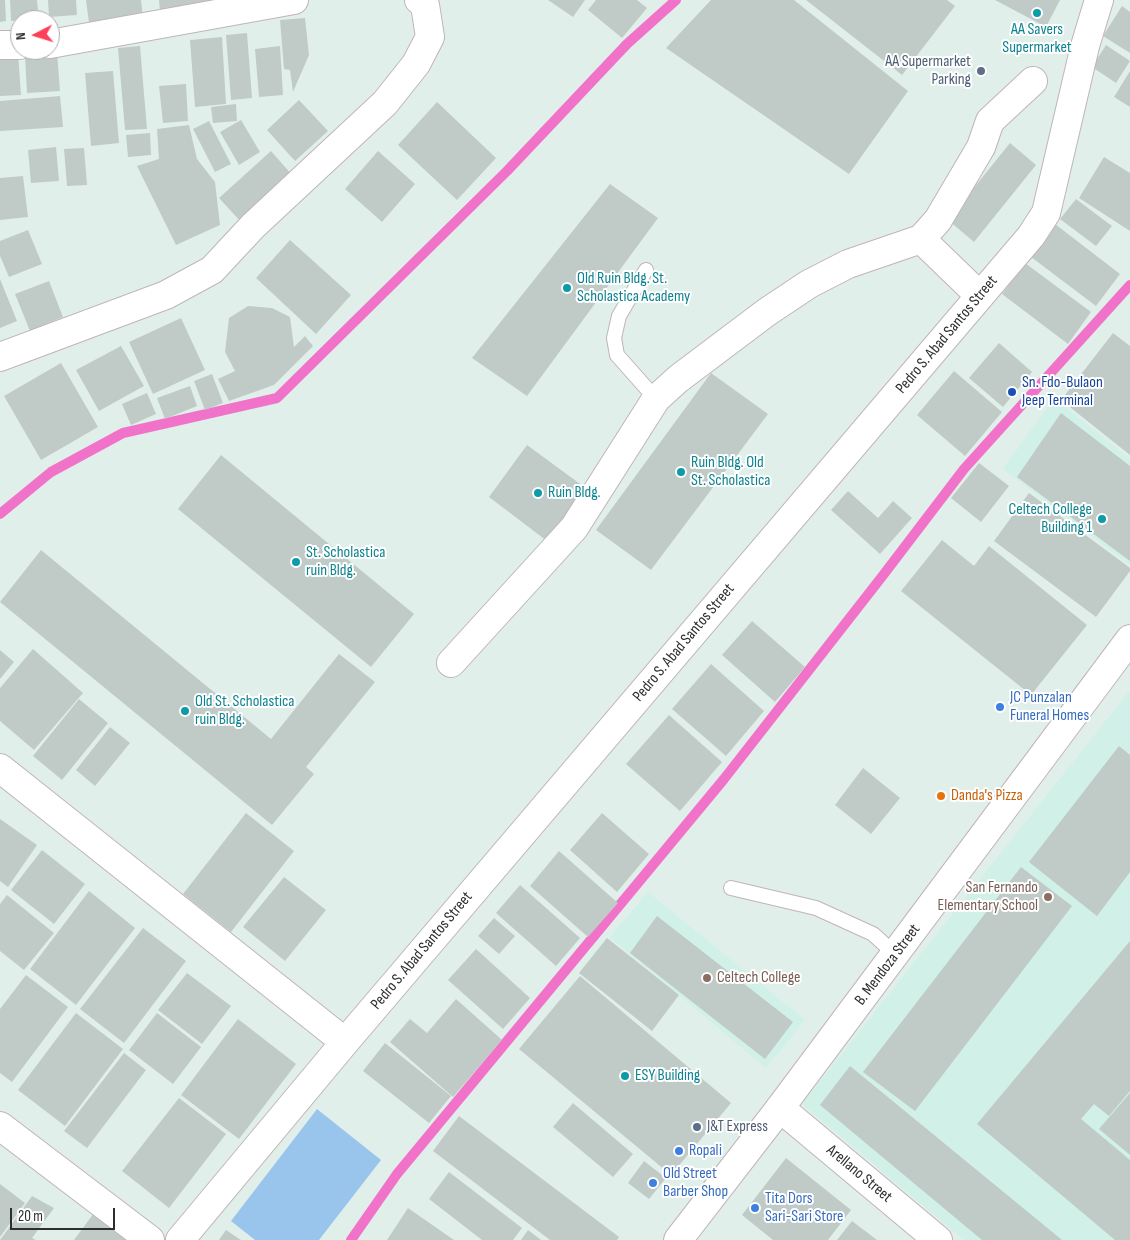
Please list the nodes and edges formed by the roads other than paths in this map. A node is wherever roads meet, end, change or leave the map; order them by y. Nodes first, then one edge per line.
1 (294, 0) edge
2 (419, 0) edge
3 (1099, 0) edge
4 (60, 42) edge
5 (1034, 81) dead end
6 (921, 239) junction
7 (646, 270) dead end
8 (980, 296) junction
9 (0, 357) edge
10 (656, 399) junction
11 (1130, 640) edge
12 (451, 663) dead end
13 (0, 768) edge
14 (731, 888) dead end
15 (896, 954) junction
16 (345, 1042) junction
17 (780, 1108) junction
18 (0, 1126) edge
19 (150, 1240) edge
20 (180, 1240) edge
21 (678, 1240) edge
22 (938, 1240) edge

1 - 4 street
2 - 9 street
3 - 8 street, Pedro S. Abad Santos Street
5 - 6 street
6 - 8 street
6 - 10 street
7 - 10 lane
8 - 16 street, Pedro S. Abad Santos Street
10 - 12 street
11 - 15 street, B. Mendoza Street
13 - 16 street
14 - 15 lane
15 - 17 street, B. Mendoza Street
16 - 20 street, Pedro S. Abad Santos Street
17 - 21 street, B. Mendoza Street
17 - 22 street, Arellano Street
18 - 19 street

